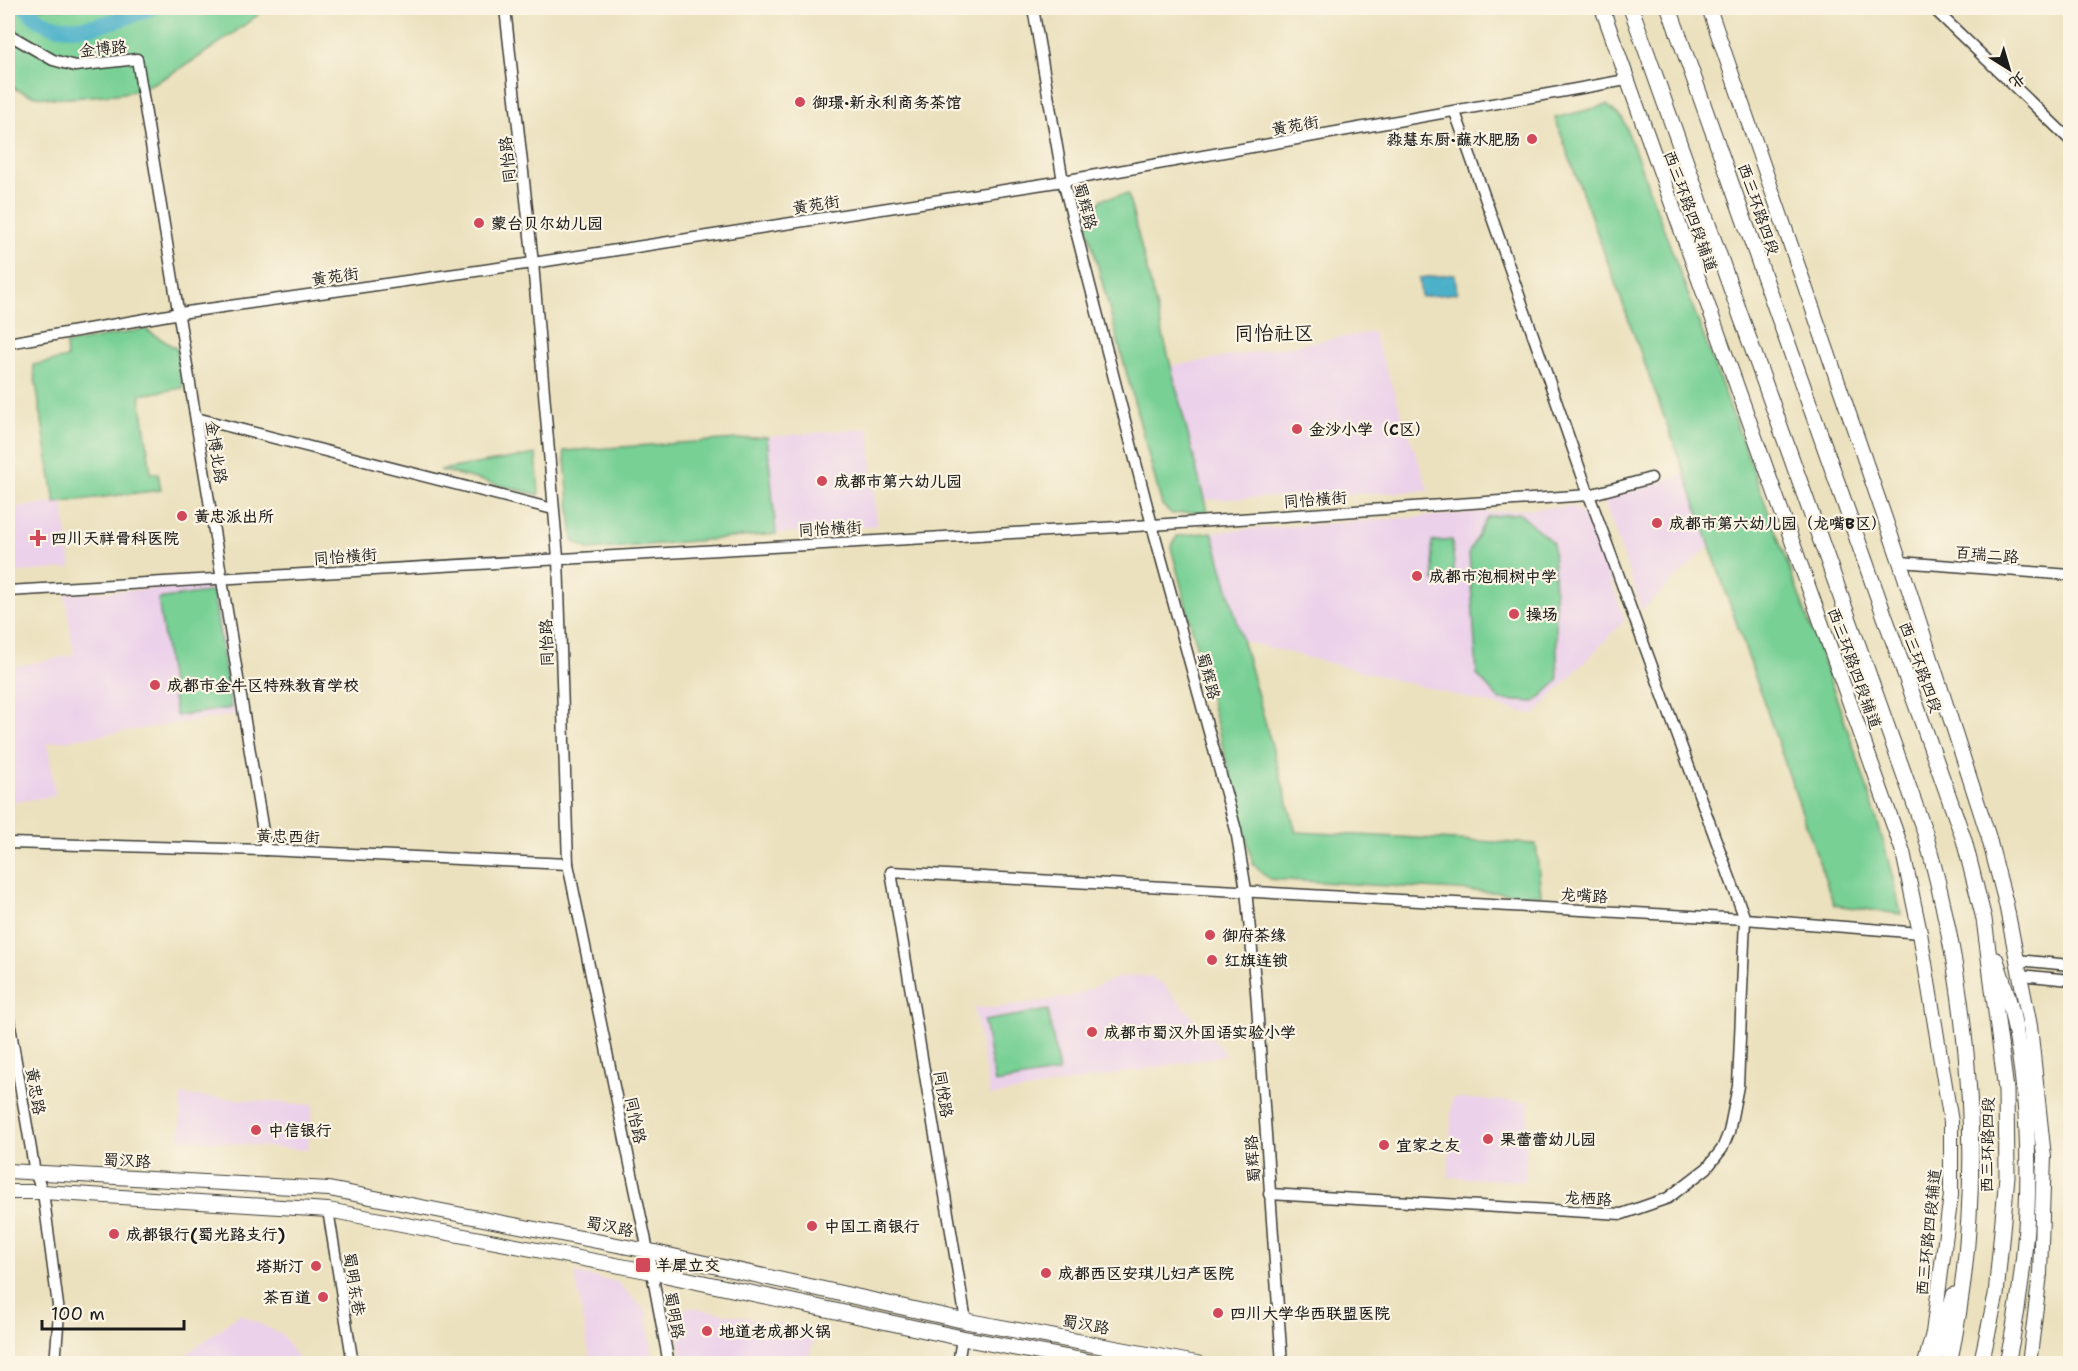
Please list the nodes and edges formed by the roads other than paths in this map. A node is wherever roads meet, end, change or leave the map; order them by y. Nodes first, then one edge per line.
1 (505, 8) edge
2 (1033, 8) edge
3 (1602, 8) edge
4 (1631, 8) edge
5 (1669, 8) edge
6 (1709, 8) edge
7 (1933, 8) edge
8 (8, 34) edge
9 (137, 59) joint
10 (1626, 80) junction
11 (1455, 112) junction
12 (2070, 140) edge
13 (1063, 181) junction
14 (533, 263) junction
15 (180, 313) junction
16 (8, 343) edge
17 (196, 418) junction
18 (1651, 478) dead end
19 (1589, 495) junction
20 (553, 509) junction
21 (1152, 525) junction
22 (558, 558) junction
23 (1900, 562) junction
24 (2070, 576) edge
25 (223, 579) junction
26 (8, 591) edge
27 (8, 843) edge
28 (266, 850) junction
29 (568, 864) junction
30 (891, 872) joint
31 (1246, 890) junction
32 (1745, 919) junction
33 (1984, 919) junction
34 (1920, 933) junction
35 (2017, 960) junction
36 (2070, 965) edge
37 (2020, 975) junction
38 (2070, 980) edge
39 (8, 1014) edge
40 (8, 1171) edge
41 (35, 1173) junction
42 (8, 1192) edge
43 (43, 1192) junction
44 (1269, 1194) junction
45 (328, 1210) junction
46 (1969, 1234) junction
47 (648, 1251) junction
48 (652, 1272) junction
49 (966, 1320) junction
50 (962, 1338) junction
51 (1100, 1363) edge
52 (55, 1364) edge
53 (353, 1364) edge
54 (669, 1364) edge
55 (958, 1364) edge
56 (1199, 1364) edge
57 (1282, 1364) edge
58 (1925, 1364) edge
59 (1933, 1364) edge
60 (1949, 1364) edge
61 (1981, 1364) edge
62 (2007, 1364) edge
63 (2029, 1364) edge

1 - 14 street, 同怡路
2 - 13 street, 蜀辉路
3 - 10 main road, 西三环路四段辅道
4 - 46 highway, 西三环路四段
5 - 33 highway, 西三环路四段
6 - 23 main road
7 - 12 street
8 - 9 street, 金博路
9 - 15 street, 金博北路
10 - 11 street, 黄苑街
10 - 34 main road, 西三环路四段辅道
11 - 13 street, 黄苑街
11 - 19 street
13 - 14 street, 黄苑街
13 - 21 street, 蜀辉路
14 - 15 street, 黄苑街
14 - 20 street, 同怡路
15 - 16 street, 黄苑街
15 - 17 street, 金博北路
17 - 20 street
17 - 25 street, 金博北路
18 - 19 street, 同怡横街
19 - 21 street, 同怡横街
19 - 32 street
20 - 22 street, 同怡路
21 - 22 street, 同怡横街
21 - 31 street, 蜀辉路
22 - 25 street, 同怡横街
22 - 29 street, 同怡路
23 - 24 street, 百瑞二路
23 - 35 main road
25 - 26 street, 同怡横街
25 - 28 street, 金博北路
27 - 28 street, 黄忠西街
28 - 29 street, 黄忠西街
29 - 47 street, 同怡路
30 - 31 street, 龙嘴路
30 - 49 street, 同悦路
31 - 32 street, 龙嘴路
31 - 44 street, 蜀辉路
32 - 34 street, 龙嘴路
32 - 44 street, 龙栖路
33 - 61 highway, 西三环路四段
33 - 62 highway
34 - 58 main road, 西三环路四段辅道
35 - 36 street
35 - 37 main road
37 - 38 street
37 - 63 main road
39 - 41 street, 黄忠路
40 - 41 main road, 蜀汉路
41 - 43 street, 黄忠路
41 - 47 main road, 蜀汉路
42 - 43 main road
43 - 45 main road
43 - 52 street, 黄忠路
44 - 57 street, 蜀辉路
45 - 48 main road
45 - 53 street, 蜀明东巷
46 - 59 highway
46 - 60 highway, 西三环路四段
47 - 48 street, 同怡路
47 - 49 highway, 蜀汉路
48 - 50 highway
48 - 54 street, 蜀明路
49 - 56 highway, 蜀汉路
50 - 51 highway
50 - 55 street

